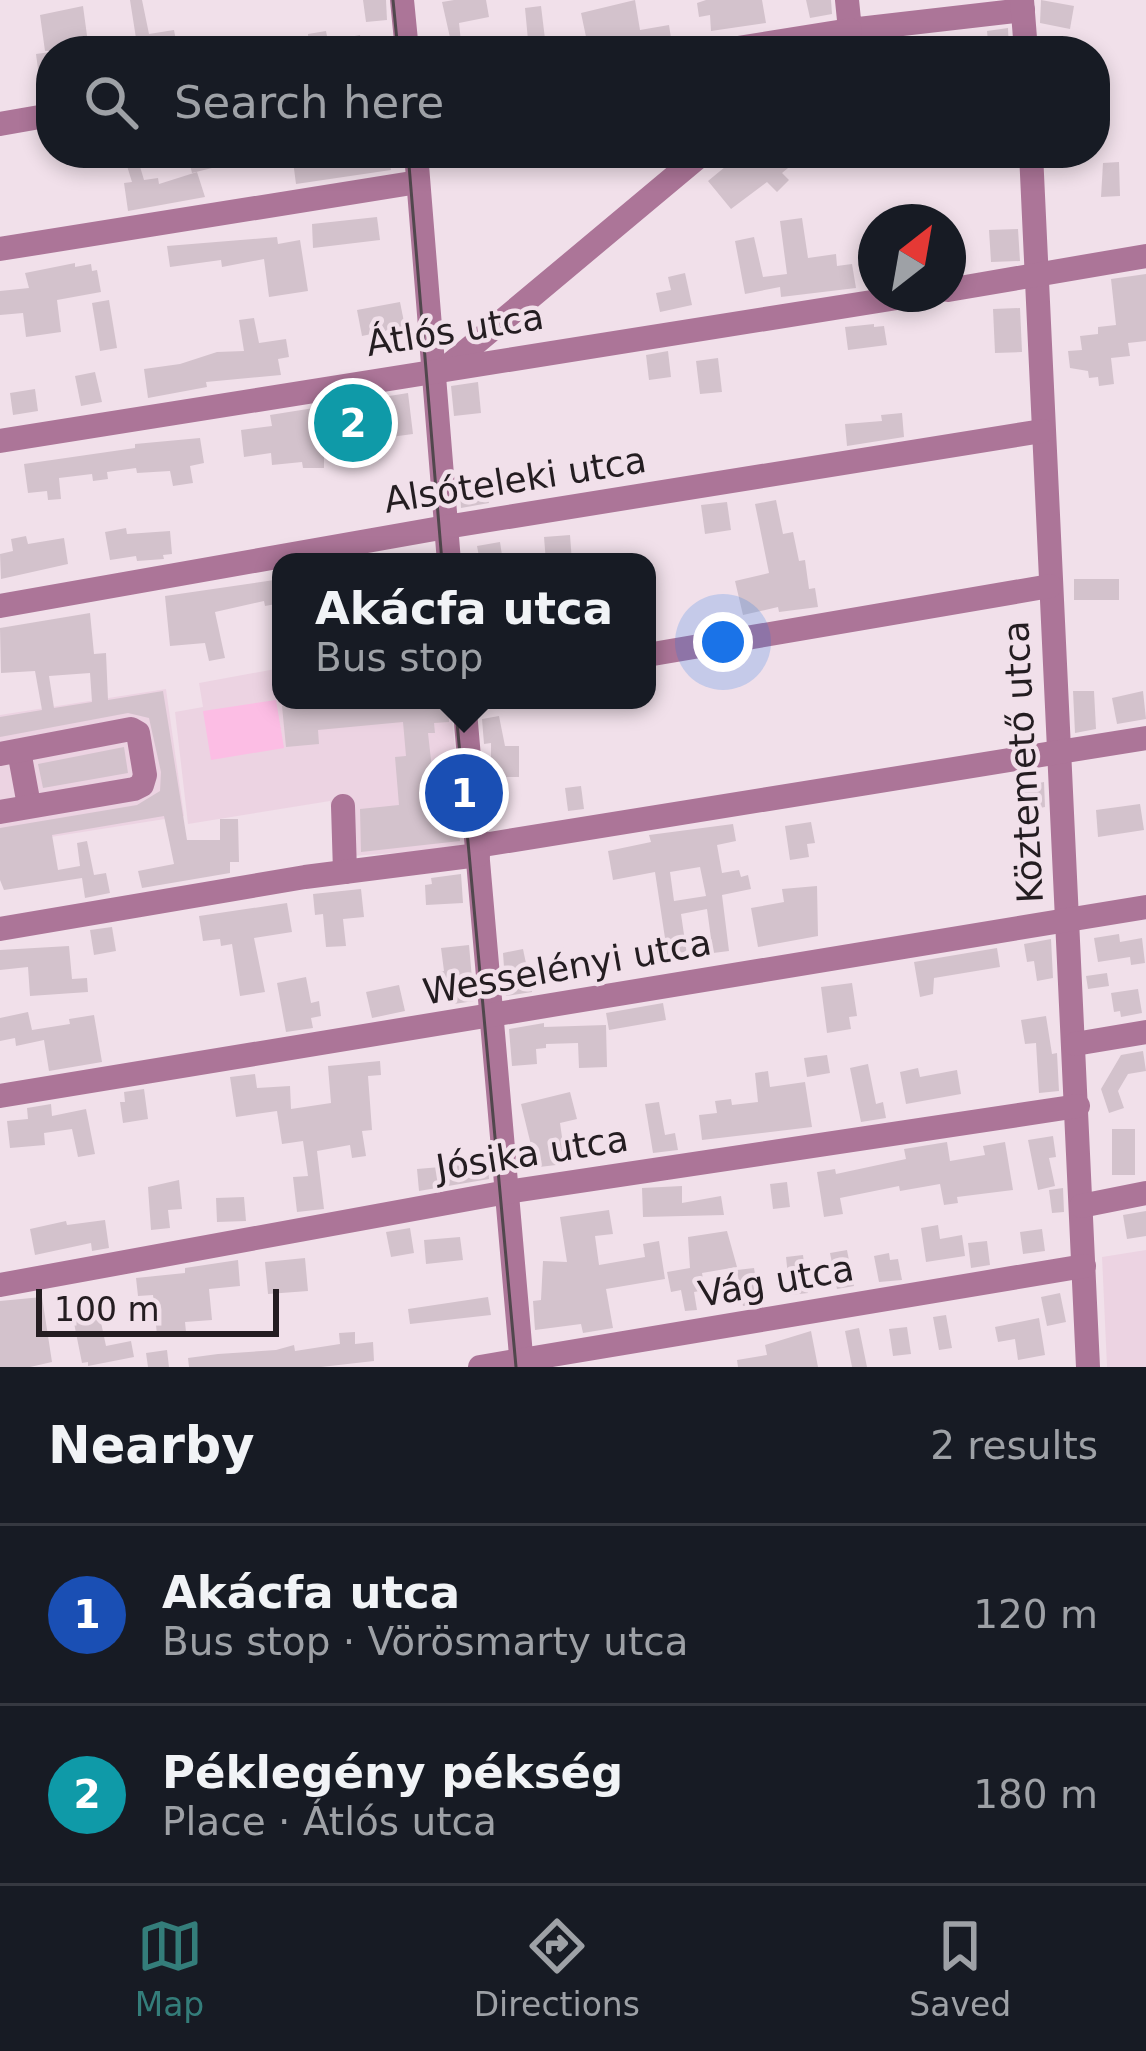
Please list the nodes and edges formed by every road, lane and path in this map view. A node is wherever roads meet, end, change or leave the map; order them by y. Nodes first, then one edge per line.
1 (402, 0) edge
2 (847, 0) edge
3 (1023, 5) edge
4 (850, 30) junction
5 (406, 36) edge
6 (813, 36) edge
7 (843, 36) edge
8 (1024, 36) edge
9 (36, 118) edge
10 (0, 124) edge
11 (417, 168) edge
12 (685, 168) edge
13 (1032, 168) edge
14 (418, 182) junction
15 (0, 249) edge
16 (1146, 256) edge
17 (1038, 276) junction
18 (966, 287) edge
19 (858, 304) edge
20 (440, 369) junction
21 (1042, 431) junction
22 (0, 441) edge
23 (446, 527) junction
24 (299, 553) edge
25 (448, 553) edge
26 (272, 558) edge
27 (1050, 586) junction
28 (0, 606) edge
29 (656, 653) edge
30 (465, 709) edge
31 (1146, 737) edge
32 (9, 752) edge
33 (1058, 755) junction
34 (29, 805) junction
35 (343, 806) dead end
36 (0, 812) edge
37 (478, 851) junction
38 (345, 872) junction
39 (1146, 908) edge
40 (1066, 919) junction
41 (0, 929) edge
42 (491, 1017) junction
43 (1146, 1032) edge
44 (1076, 1043) junction
45 (0, 1096) edge
46 (1078, 1106) junction
47 (507, 1192) junction
48 (1146, 1193) edge
49 (1081, 1206) junction
50 (1084, 1266) junction
51 (0, 1285) edge
52 (522, 1364) edge
53 (480, 1367) edge
54 (1088, 1367) edge

1 - 5 street
2 - 4 street
3 - 4 street
3 - 8 street
4 - 6 street
4 - 7 street
9 - 10 street
11 - 14 street
12 - 20 street
13 - 17 street, Köztemető utca
14 - 15 street
14 - 20 street
16 - 17 street
17 - 18 street
17 - 21 street, Köztemető utca
19 - 20 street, Átlós utca
20 - 22 street, Átlós utca
20 - 23 street
21 - 23 street, Alsóteleki utca
21 - 27 street, Köztemető utca
23 - 24 street, Alsóteleki utca
23 - 25 street
26 - 28 street, Alsóteleki utca
27 - 29 street
27 - 33 street, Köztemető utca
30 - 37 street
31 - 33 street
32 - 34 street
32 - 34 street
33 - 37 street
33 - 40 street, Köztemető utca
34 - 36 street
35 - 38 street
37 - 38 street
37 - 42 street
38 - 41 street
39 - 40 street, Wesselényi utca
40 - 42 street, Wesselényi utca
40 - 44 street, Köztemető utca
42 - 45 street, Wesselényi utca
42 - 47 street
43 - 44 street
44 - 46 street, Köztemető utca
46 - 47 street, Jósika utca
46 - 49 street, Köztemető utca
47 - 51 street, Jósika utca
47 - 52 street
48 - 49 street
49 - 50 street, Köztemető utca
50 - 52 street, Vág utca
50 - 54 street, Köztemető utca
52 - 53 street, Vág utca

